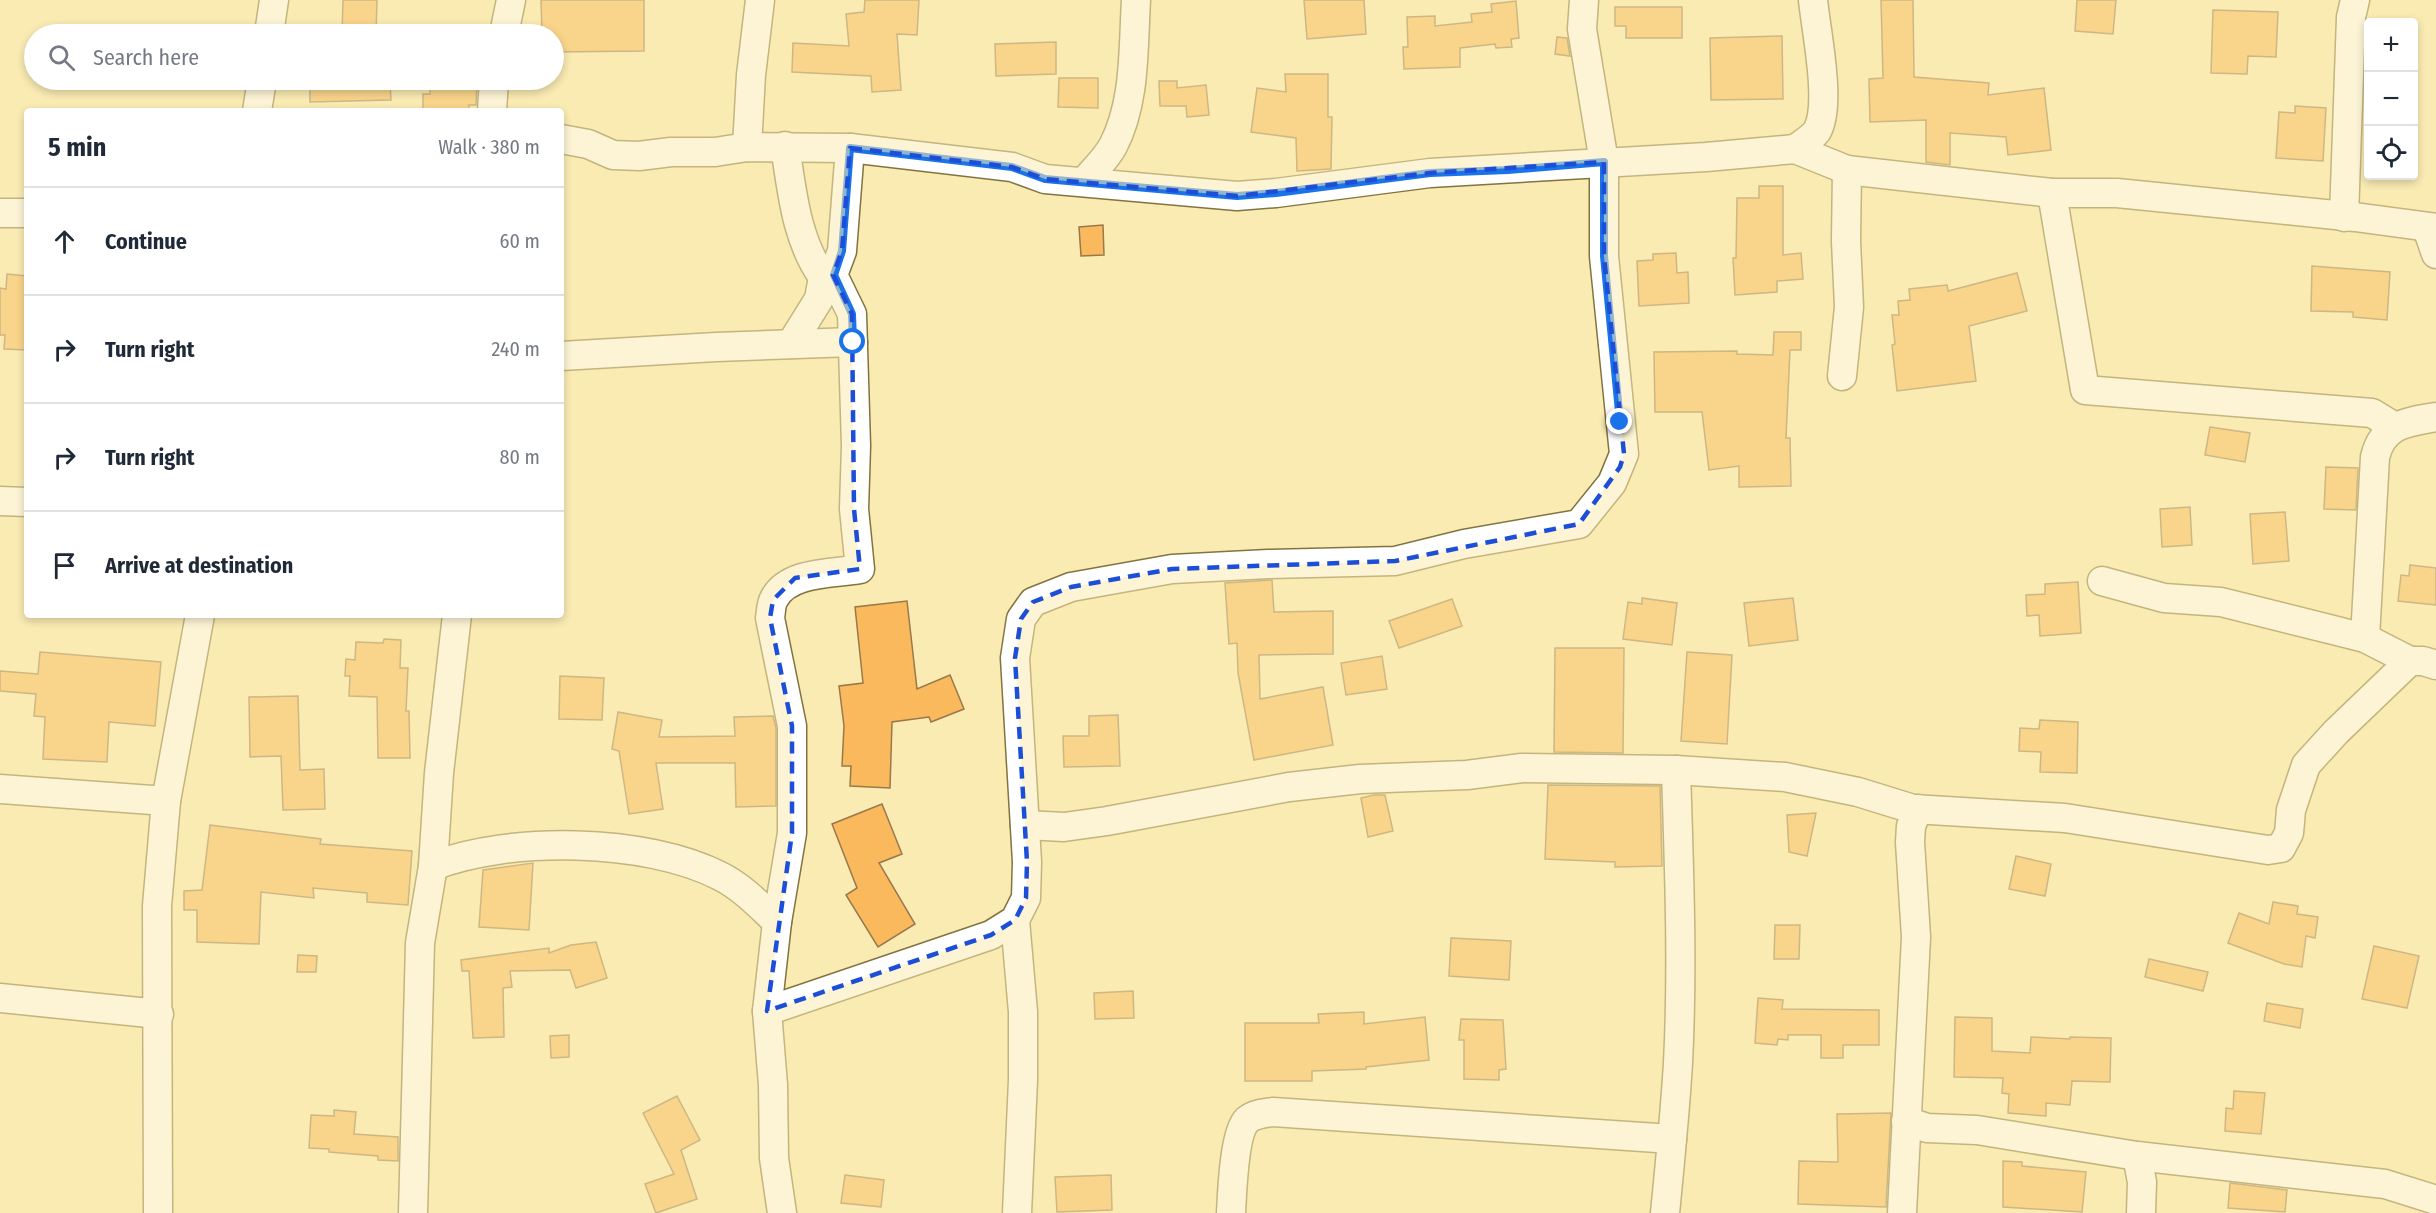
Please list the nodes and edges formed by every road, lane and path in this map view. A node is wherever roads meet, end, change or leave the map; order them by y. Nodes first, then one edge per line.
1 (274, 0) edge
2 (511, 0) edge
3 (760, 0) edge
4 (1136, 0) edge
5 (1584, 0) edge
6 (1813, 0) edge
7 (2351, 2) edge
8 (270, 24) edge
9 (506, 24) edge
10 (260, 90) edge
11 (493, 90) edge
12 (257, 108) edge
13 (492, 108) edge
14 (564, 140) edge
15 (785, 146) junction
16 (747, 147) junction
17 (850, 148) junction
18 (1112, 149) junction
19 (1795, 149) junction
20 (1604, 162) junction
21 (1847, 170) junction
22 (1084, 182) junction
23 (1118, 185) junction
24 (2052, 193) junction
25 (0, 213) edge
26 (24, 213) edge
27 (2344, 217) junction
28 (2433, 237) edge
29 (828, 276) junction
30 (853, 342) junction
31 (791, 344) junction
32 (564, 356) edge
33 (1842, 376) dead end
34 (2436, 417) edge
35 (2395, 427) junction
36 (0, 501) edge
37 (24, 502) edge
38 (2102, 580) dead end
39 (199, 618) edge
40 (457, 618) edge
41 (2365, 638) junction
42 (2423, 663) edge
43 (1676, 770) junction
44 (0, 789) edge
45 (166, 801) junction
46 (1918, 809) junction
47 (1025, 825) junction
48 (432, 866) junction
49 (1014, 920) junction
50 (777, 922) junction
51 (0, 998) edge
52 (767, 1011) junction
53 (159, 1014) junction
54 (1905, 1121) junction
55 (1672, 1139) junction
56 (2138, 1155) junction
57 (2436, 1200) edge
58 (158, 1213) edge
59 (413, 1213) edge
60 (782, 1213) edge
61 (1017, 1213) edge
62 (1232, 1213) edge
63 (1665, 1213) edge
64 (1902, 1213) edge
65 (2141, 1213) edge

1 - 8 street
2 - 9 street
3 - 16 street
4 - 18 street
5 - 20 street
6 - 19 street
7 - 27 street
10 - 12 street
11 - 13 street
14 - 16 street
15 - 16 street
15 - 17 street
15 - 29 street
17 - 22 street
17 - 29 street
18 - 22 street
18 - 23 street
19 - 20 street
19 - 21 street
20 - 23 street
20 - 47 street
21 - 24 street
21 - 33 street
22 - 23 street
24 - 27 street
24 - 35 street
25 - 26 street
27 - 28 street
29 - 30 street
29 - 31 street
30 - 31 street
30 - 50 street
31 - 32 street
34 - 35 street
35 - 41 street
36 - 37 street
38 - 41 street
39 - 45 street
40 - 48 street
41 - 42 street
42 - 46 street
43 - 46 street
43 - 47 street
43 - 55 street
44 - 45 street
45 - 53 street
46 - 54 street
47 - 49 street
48 - 50 street
48 - 59 street
49 - 52 street
49 - 61 street
50 - 52 street
51 - 53 street
52 - 60 street
53 - 58 street
54 - 56 street
54 - 64 street
55 - 62 street
55 - 63 street
56 - 57 street
56 - 65 street

